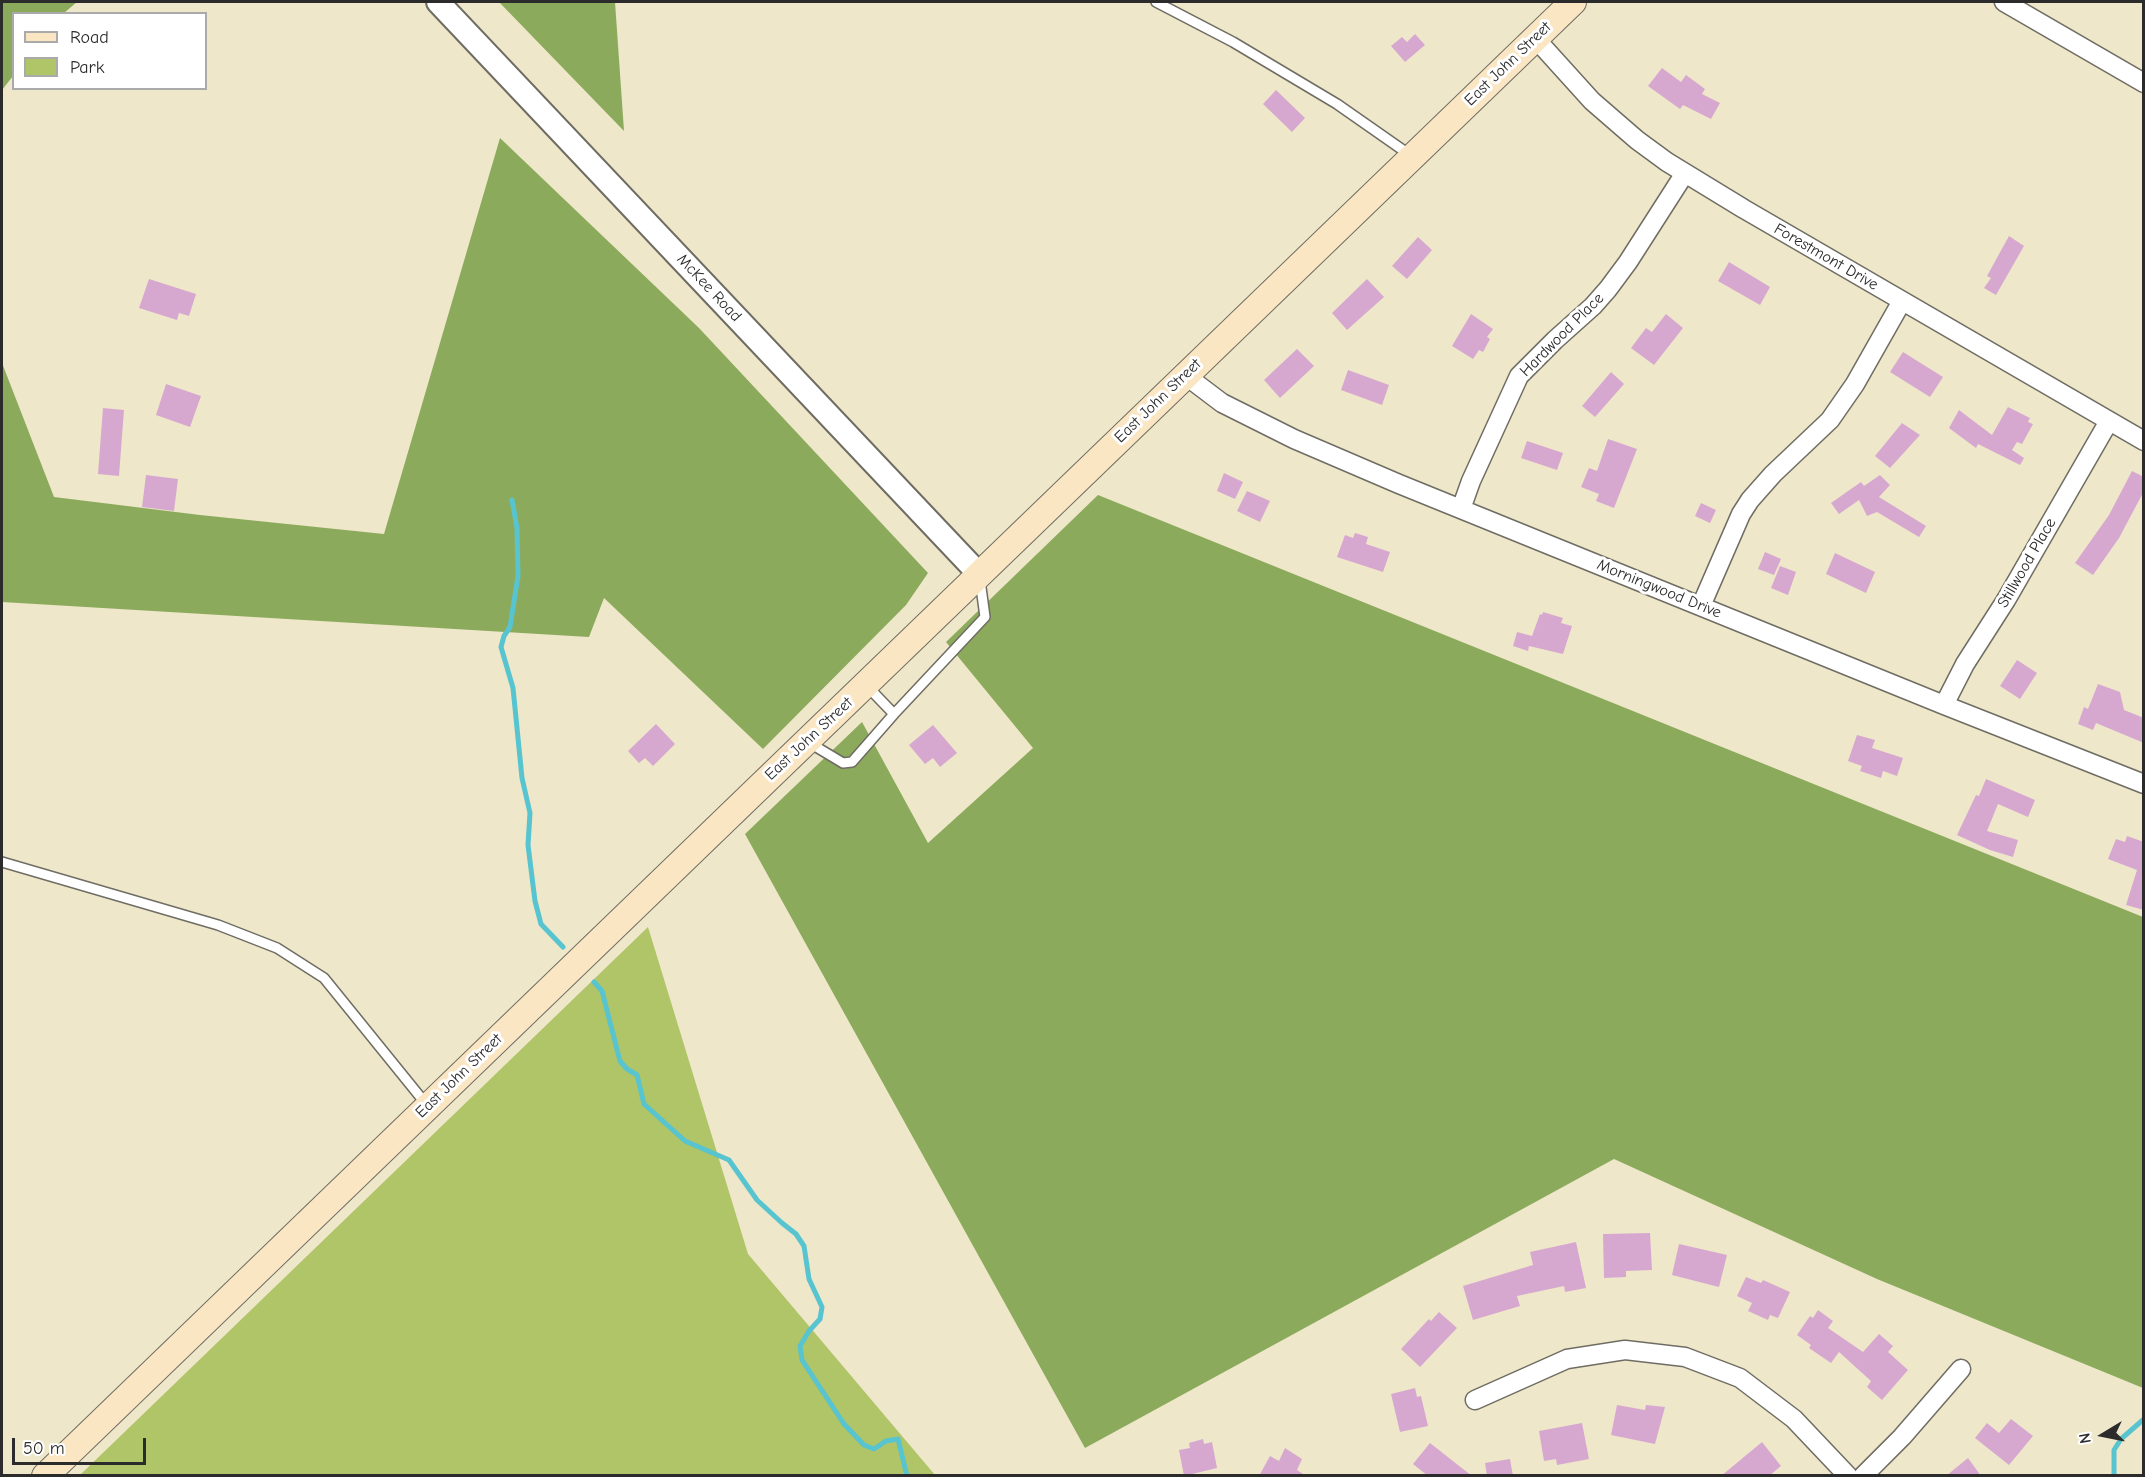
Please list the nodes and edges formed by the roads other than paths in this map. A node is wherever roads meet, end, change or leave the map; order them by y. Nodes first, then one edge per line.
1 (438, 2) edge
2 (1156, 2) edge
3 (1572, 2) edge
4 (2004, 2) edge
5 (1535, 38) junction
6 (2144, 84) edge
7 (1412, 157) junction
8 (1685, 173) junction
9 (1902, 301) junction
10 (1185, 375) junction
11 (2109, 421) junction
12 (2144, 441) edge
13 (1461, 509) junction
14 (979, 574) junction
15 (1701, 606) junction
16 (866, 685) junction
17 (1944, 705) junction
18 (894, 714) junction
19 (806, 741) junction
20 (2144, 784) edge
21 (2, 862) edge
22 (428, 1106) junction
23 (1962, 1369) dead end
24 (1474, 1400) dead end
25 (45, 1476) edge
26 (1848, 1476) edge
27 (1863, 1476) edge

1 - 14 street, McKee Road
2 - 7 lane
3 - 5 main road, East John Street
4 - 6 street
5 - 7 main road, East John Street
5 - 8 street, Forestmont Drive
7 - 10 main road, East John Street
8 - 9 street, Forestmont Drive
8 - 13 street, Hardwood Place
9 - 11 street, Forestmont Drive
9 - 15 street
10 - 13 street, Morningwood Drive
10 - 14 main road, East John Street
11 - 12 street, Forestmont Drive
11 - 17 street, Stillwood Place
13 - 15 street, Morningwood Drive
14 - 16 main road, East John Street
14 - 18 lane
15 - 17 street, Morningwood Drive
16 - 18 lane
16 - 19 main road, East John Street
17 - 20 street, Morningwood Drive
18 - 19 lane
19 - 22 main road, East John Street
21 - 22 lane
22 - 25 main road, East John Street
23 - 27 street
24 - 26 street

